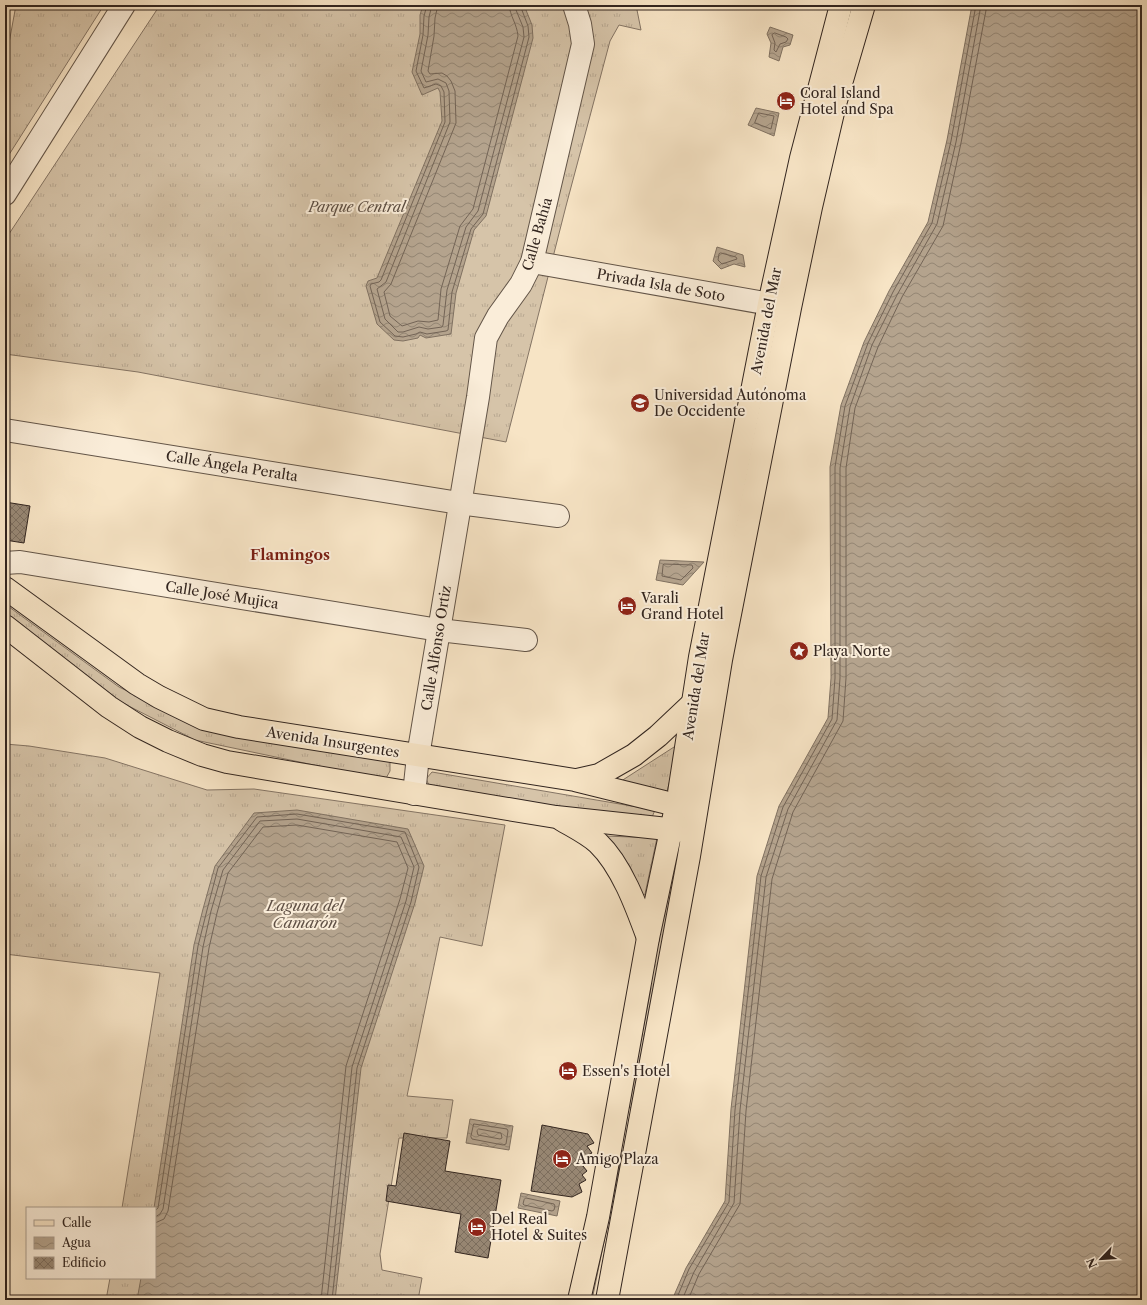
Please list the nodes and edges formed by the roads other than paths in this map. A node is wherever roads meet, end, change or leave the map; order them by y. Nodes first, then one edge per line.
1 (124, 5) edge
2 (574, 5) edge
3 (841, 5) edge
4 (864, 5) edge
5 (5, 194) edge
6 (532, 262) junction
7 (779, 306) junction
8 (5, 430) edge
9 (460, 503) junction
10 (558, 516) dead end
11 (5, 563) edge
12 (5, 588) edge
13 (5, 626) edge
14 (439, 630) junction
15 (526, 640) dead end
16 (694, 702) junction
17 (418, 756) junction
18 (575, 780) junction
19 (414, 794) junction
20 (676, 805) junction
21 (697, 808) junction
22 (556, 817) junction
23 (671, 830) junction
24 (693, 832) junction
25 (648, 938) junction
26 (579, 1300) edge
27 (607, 1300) edge

1 - 5 street
2 - 6 street, Calle Bahía
3 - 7 main road, Avenida del Mar
4 - 7 main road, Avenida del Mar
6 - 7 street, Privada Isla de Soto
6 - 9 street, Calle Bahía
7 - 16 main road, Avenida del Mar
7 - 21 main road, Avenida del Mar
8 - 9 street, Calle Ángela Peralta
9 - 10 street, Calle Ángela Peralta
9 - 14 street, Calle Alfonso Ortiz
11 - 14 street, Calle José Mujica
12 - 17 main road, Avenida Insurgentes
13 - 19 main road
14 - 15 street, Calle José Mujica
14 - 17 street, Calle Alfonso Ortiz
16 - 18 main road
16 - 20 main road, Avenida del Mar
17 - 18 main road, Avenida Insurgentes
17 - 19 street, Calle Alfonso Ortiz
18 - 20 main road, Avenida Insurgentes
19 - 22 main road
20 - 21 main road, Avenida Insurgentes
20 - 23 main road, Avenida del Mar
21 - 24 main road, Avenida del Mar
22 - 23 main road
22 - 25 main road
23 - 24 main road
23 - 25 main road, Avenida del Mar
24 - 27 main road, Avenida del Mar
25 - 26 main road, Avenida del Mar

